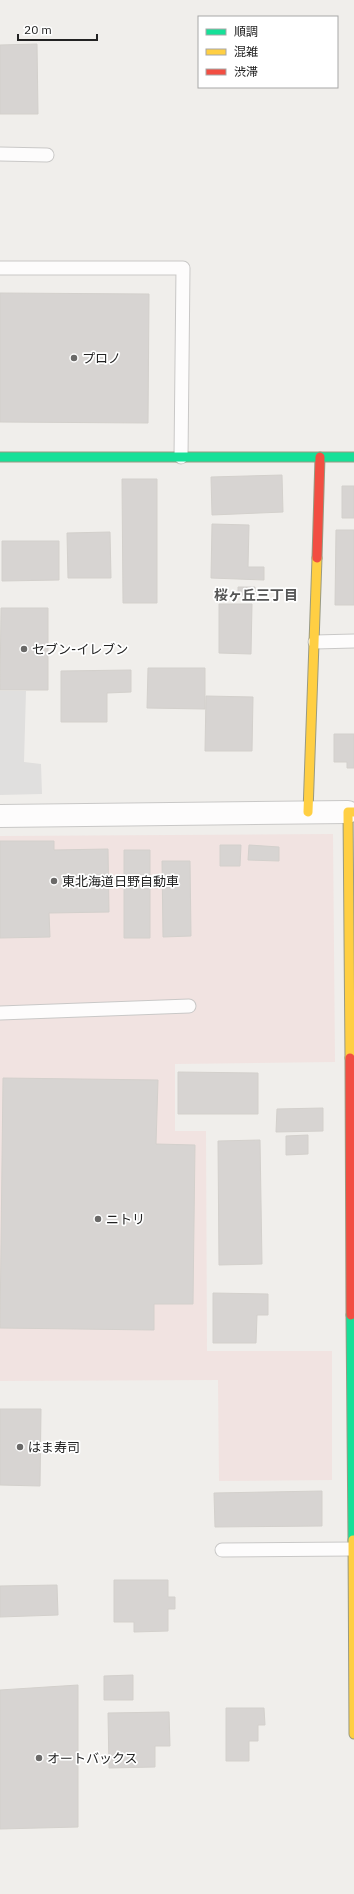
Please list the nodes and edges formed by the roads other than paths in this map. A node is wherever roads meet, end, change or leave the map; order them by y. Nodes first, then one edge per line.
1 (0, 154) edge
2 (47, 155) dead end
3 (0, 268) edge
4 (0, 457) edge
5 (181, 457) junction
6 (354, 457) edge
7 (320, 458) junction
8 (354, 641) edge
9 (315, 642) junction
10 (308, 812) junction
11 (351, 812) edge
12 (0, 816) edge
13 (189, 1006) dead end
14 (0, 1013) edge
15 (352, 1056) edge
16 (353, 1237) edge
17 (353, 1418) edge
18 (353, 1549) junction
19 (222, 1550) dead end
20 (354, 1593) edge
21 (354, 1734) edge

1 - 2 lane
3 - 5 lane
4 - 5 street
5 - 7 street
6 - 7 street
7 - 9 street
8 - 9 lane
9 - 10 street
10 - 11 street
10 - 12 street
11 - 15 street
13 - 14 lane
15 - 16 street
16 - 17 street
17 - 18 street
18 - 19 lane
18 - 20 street
20 - 21 street

